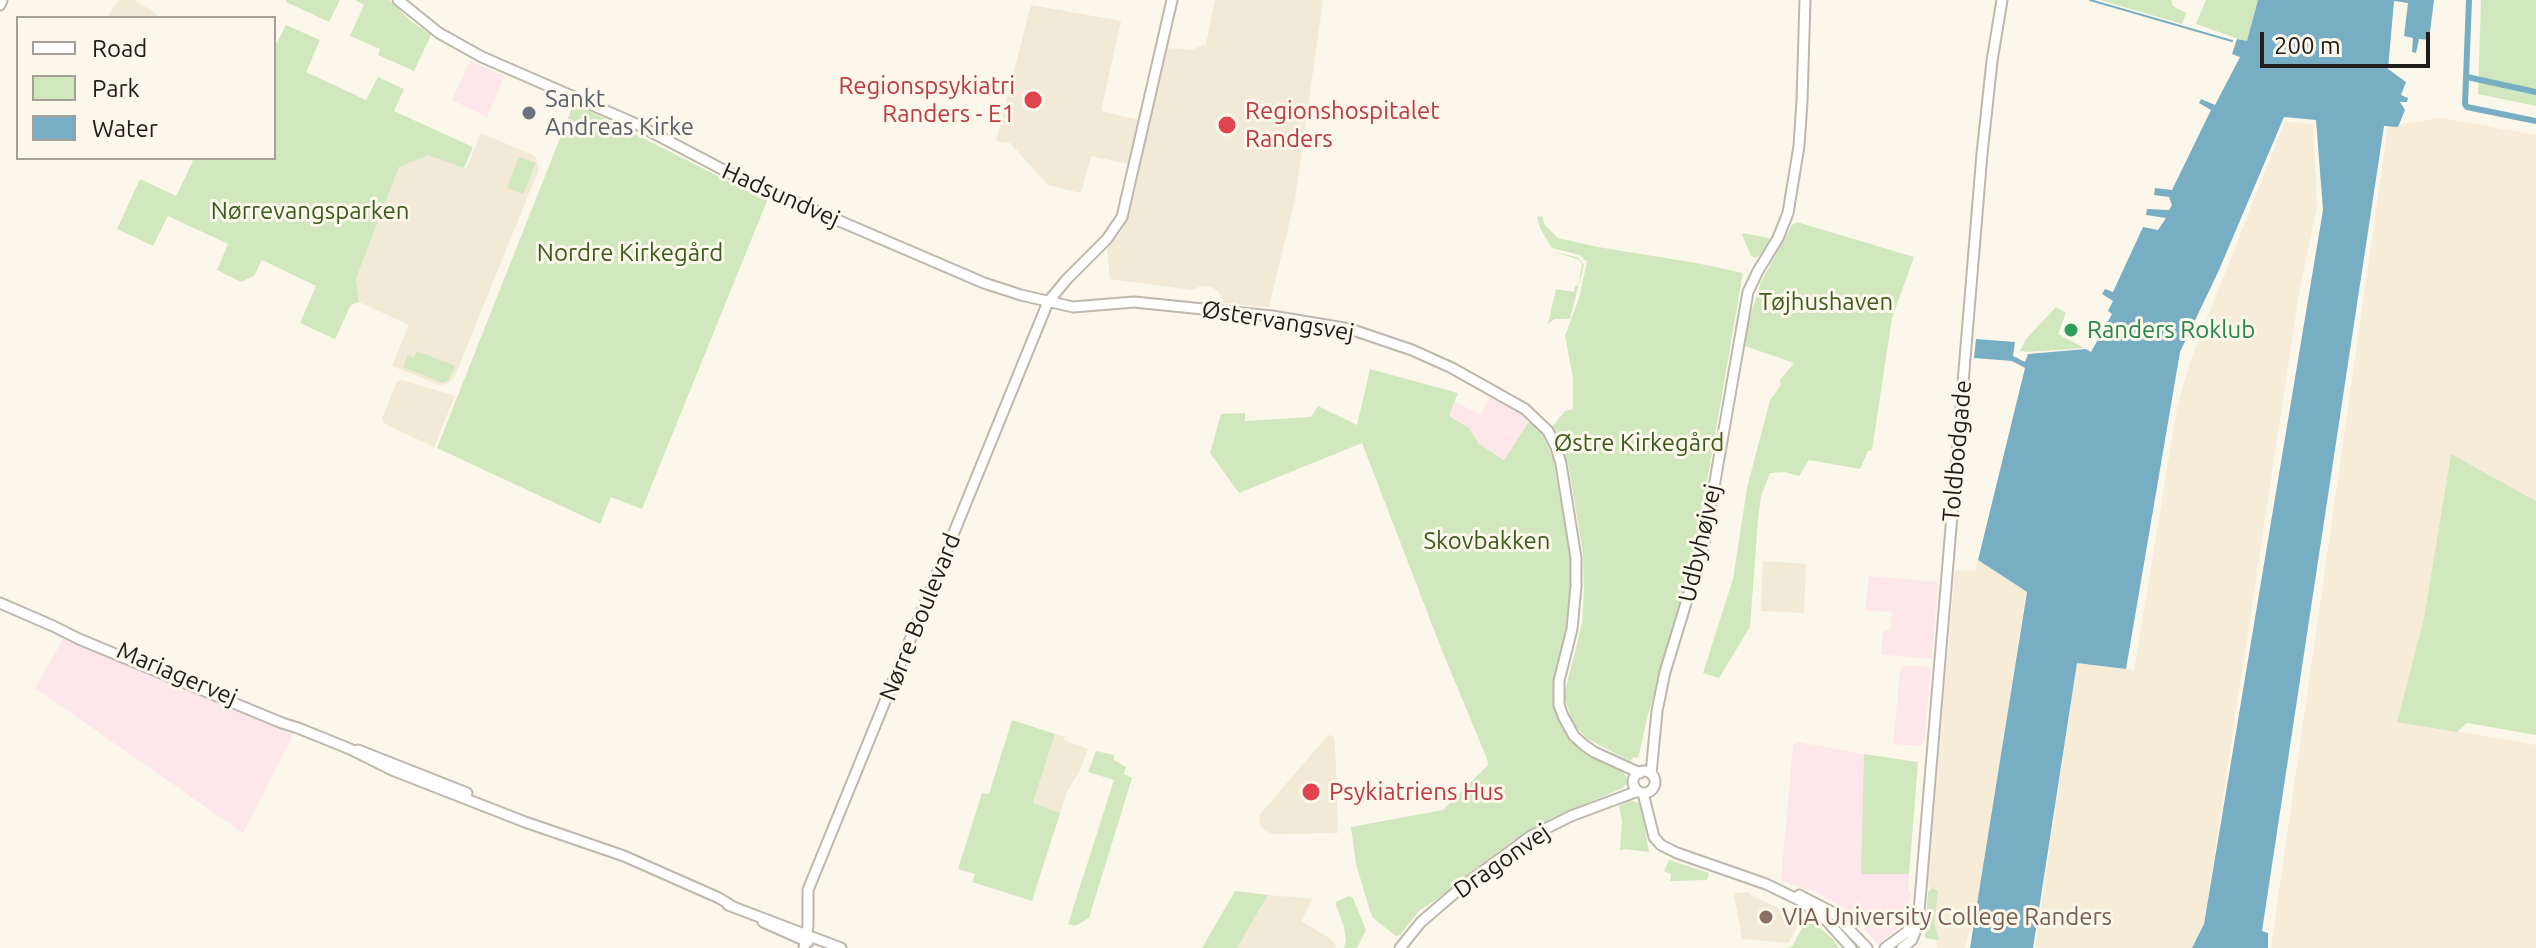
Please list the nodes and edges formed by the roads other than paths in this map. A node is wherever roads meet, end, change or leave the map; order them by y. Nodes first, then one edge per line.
1 (398, 0) edge
2 (1172, 0) edge
3 (1805, 0) edge
4 (2002, 0) edge
5 (1048, 302) junction
6 (0, 603) edge
7 (1642, 782) junction
8 (1766, 884) junction
9 (1918, 903) junction
10 (805, 941) edge
11 (826, 948) edge
12 (841, 948) edge
13 (1400, 948) edge
14 (1851, 948) edge
15 (1867, 948) edge
16 (1885, 948) edge
17 (1902, 948) edge

1 - 5 street, Hadsundvej
2 - 5 street, Nørre Boulevard
3 - 7 street, Udbyhøjvej
4 - 9 street, Toldbodgade
5 - 7 street, Østervangsvej
5 - 10 street, Nørre Boulevard
6 - 10 street, Mariagervej
7 - 8 street, Udbyhøjvej
7 - 13 street, Dragonvej
8 - 14 street
8 - 15 street
9 - 16 street, Toldbodgade
9 - 17 street, Toldbodgade
10 - 11 street, Mariagervej
10 - 12 street, Mariagervej

